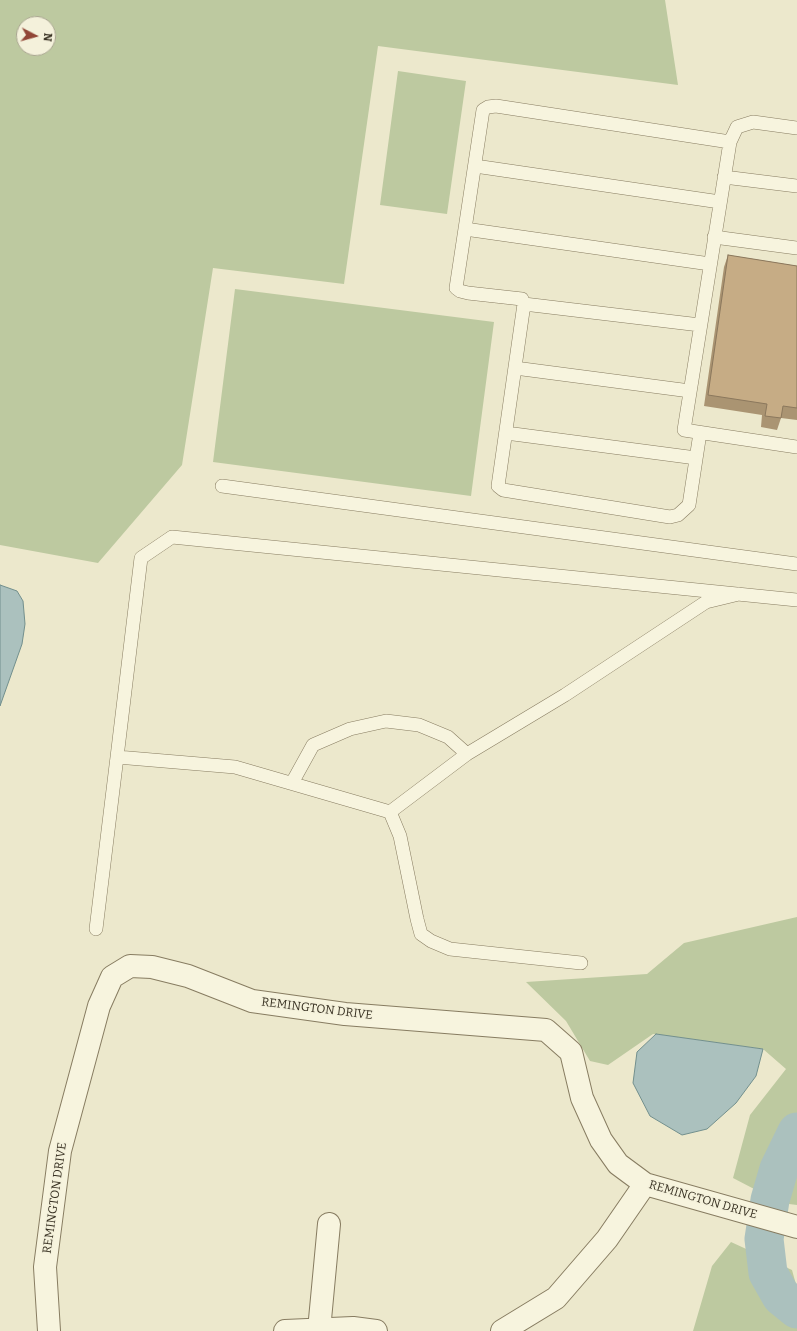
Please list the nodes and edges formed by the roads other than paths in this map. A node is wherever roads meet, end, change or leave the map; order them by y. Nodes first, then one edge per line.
1 (797, 128) edge
2 (730, 142) junction
3 (475, 166) junction
4 (724, 176) junction
5 (797, 186) edge
6 (720, 202) junction
7 (465, 229) junction
8 (714, 237) junction
9 (797, 248) edge
10 (710, 264) junction
11 (524, 304) junction
12 (700, 325) junction
13 (515, 368) junction
14 (690, 391) junction
15 (506, 433) junction
16 (700, 433) junction
17 (797, 447) edge
18 (696, 458) junction
19 (222, 486) dead end
20 (797, 564) edge
21 (738, 594) junction
22 (797, 600) edge
23 (467, 754) junction
24 (117, 757) junction
25 (292, 784) junction
26 (390, 812) junction
27 (96, 929) dead end
28 (581, 963) dead end
29 (645, 1184) junction
30 (329, 1224) dead end
31 (797, 1228) edge
32 (319, 1330) junction
33 (49, 1331) edge
34 (285, 1331) edge
35 (376, 1331) edge
36 (502, 1331) edge

1 - 2 lane
2 - 3 lane
2 - 4 lane
3 - 6 lane
3 - 7 lane
4 - 5 lane
4 - 6 lane
6 - 8 lane
7 - 10 lane
7 - 11 lane
8 - 9 lane
8 - 10 lane
10 - 12 lane
11 - 12 lane
11 - 13 lane
12 - 14 lane
13 - 14 lane
13 - 15 lane
14 - 16 lane
15 - 18 lane
15 - 18 lane
16 - 17 lane
16 - 18 lane
19 - 20 lane
21 - 22 lane
21 - 23 lane
21 - 24 lane
23 - 25 lane
23 - 26 lane
24 - 25 lane
24 - 27 lane
25 - 26 lane
26 - 28 lane
29 - 31 street, REMINGTON DRIVE
29 - 33 street, REMINGTON DRIVE
29 - 36 street
30 - 32 street
32 - 34 street
32 - 35 street

